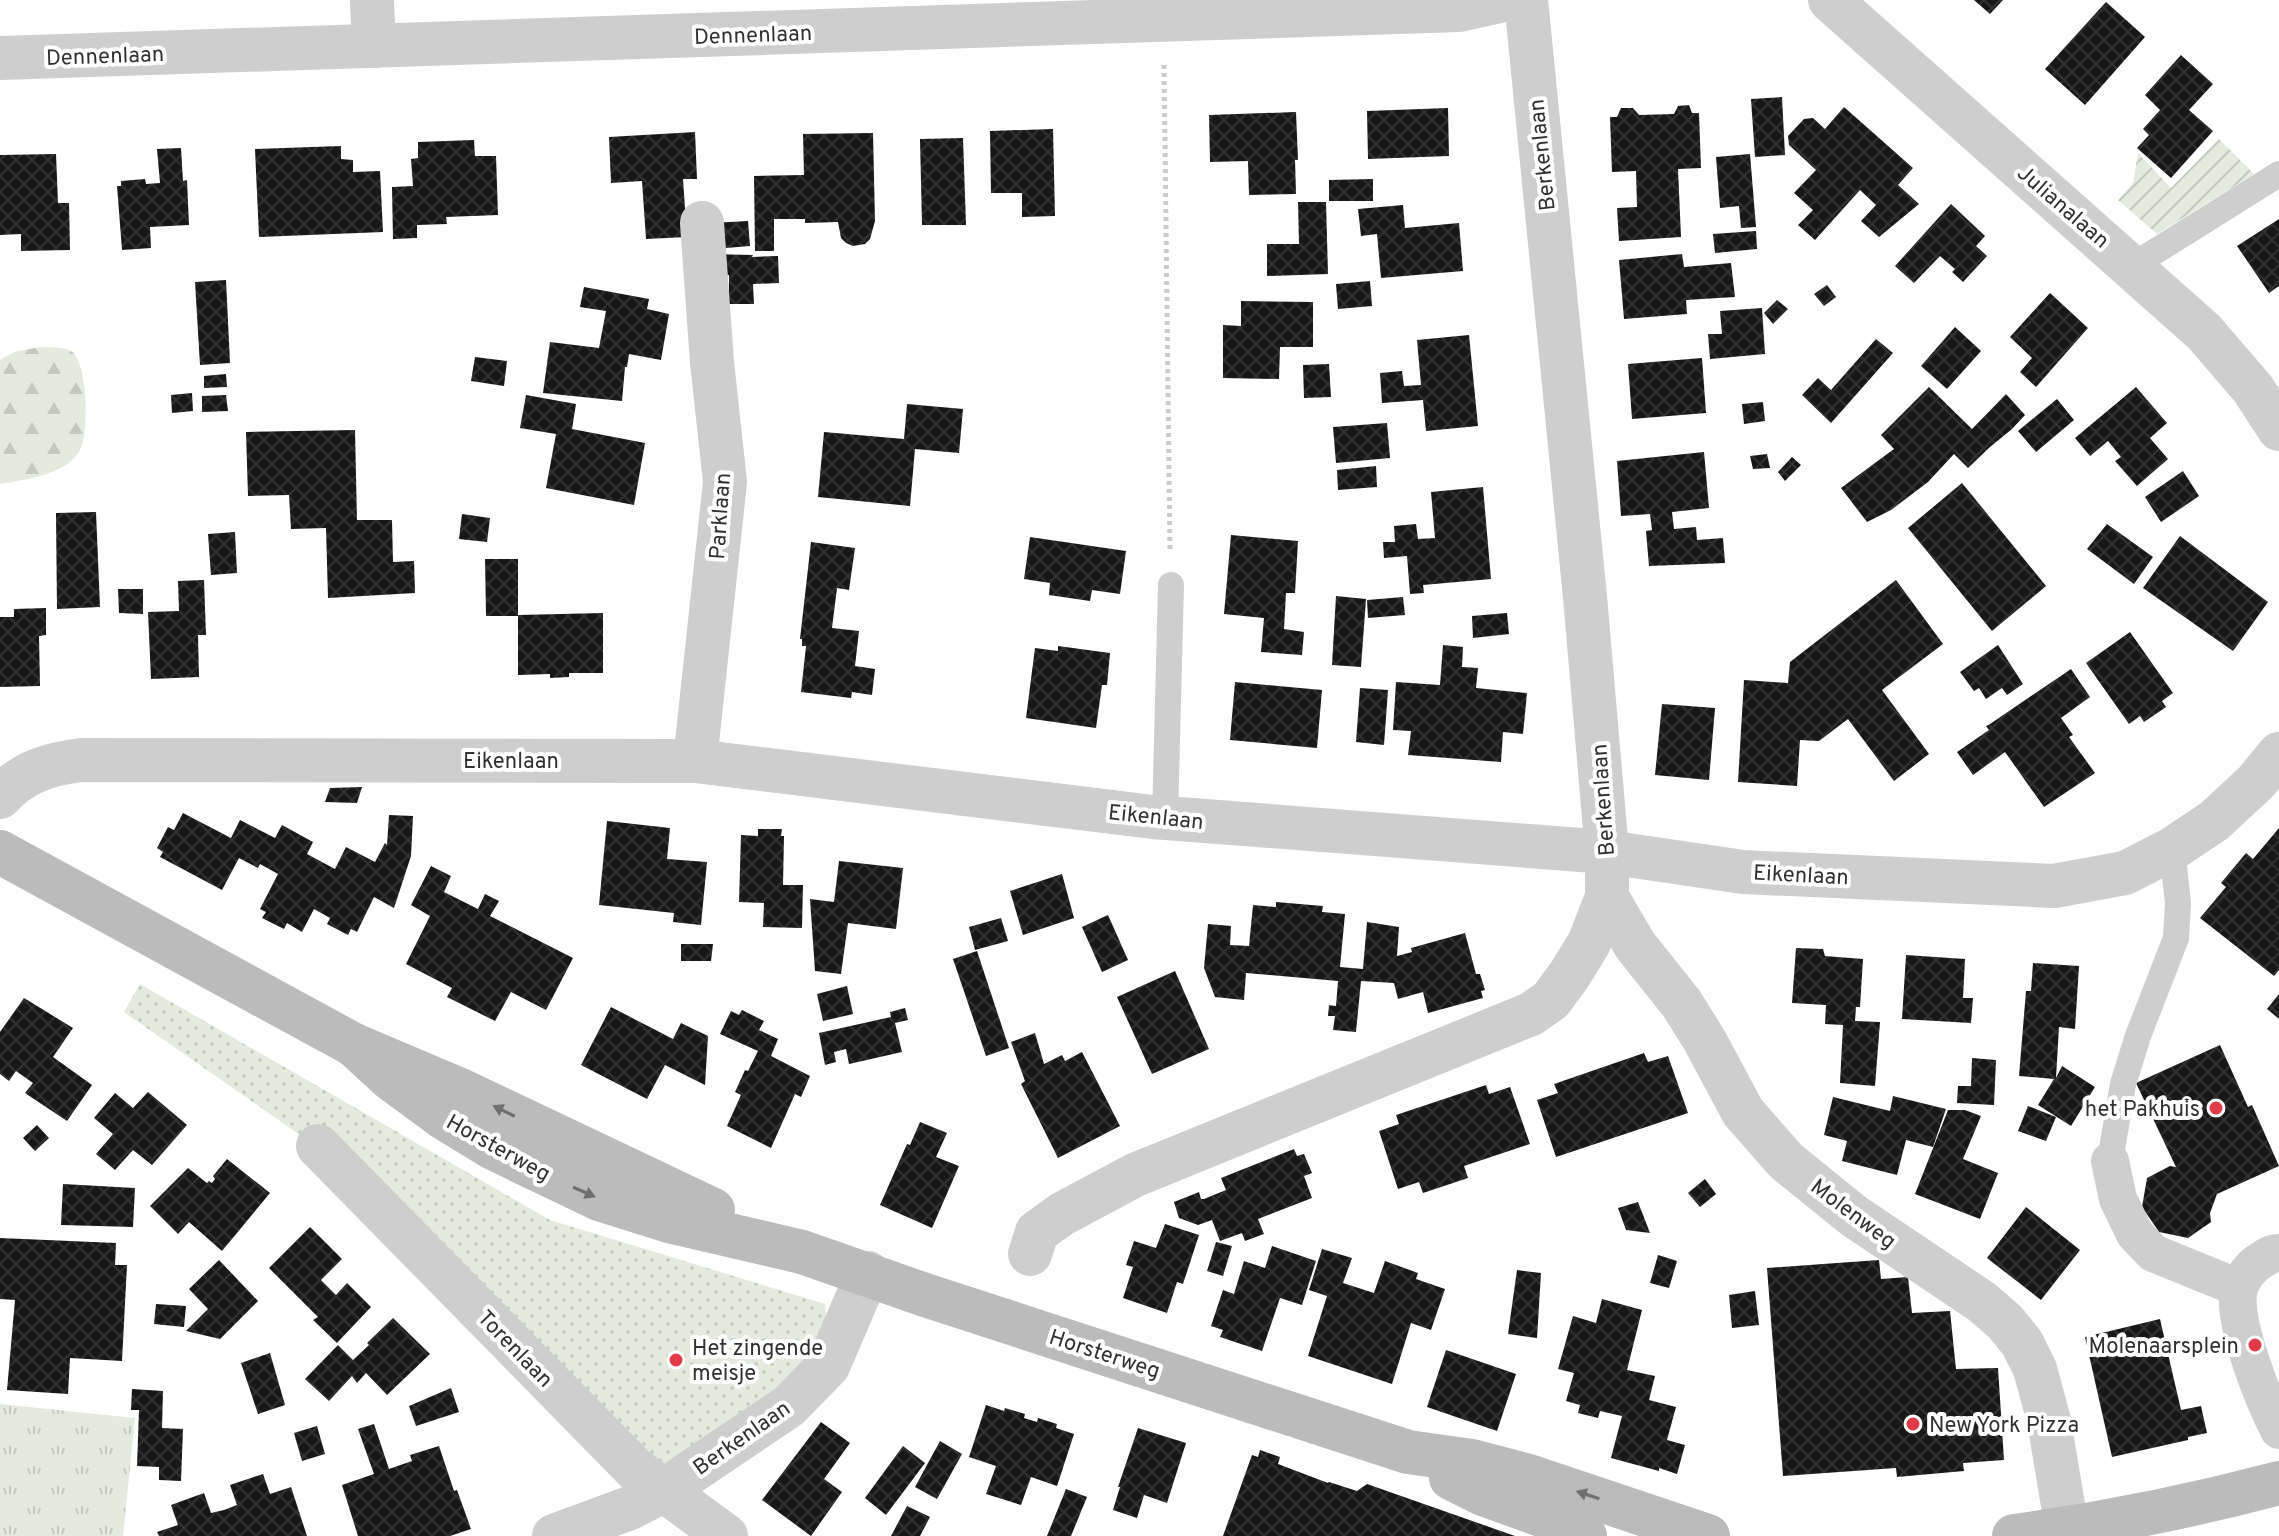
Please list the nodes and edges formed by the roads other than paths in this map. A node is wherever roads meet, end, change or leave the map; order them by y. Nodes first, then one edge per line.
1 (372, 0) edge
2 (1504, 0) edge
3 (1526, 0) edge
4 (1830, 0) edge
5 (374, 46) junction
6 (0, 58) edge
7 (2279, 174) edge
8 (702, 223) dead end
9 (2132, 266) junction
10 (2279, 429) edge
11 (1171, 585) road end
12 (2279, 754) edge
13 (695, 761) junction
14 (0, 797) edge
15 (1165, 818) junction
16 (2172, 849) junction
17 (0, 852) edge
18 (1607, 852) junction
19 (1607, 897) junction
20 (318, 1146) dead end
21 (2110, 1161) joint
22 (2279, 1253) edge
23 (1030, 1254) dead end
24 (868, 1273) junction
25 (2239, 1288) junction
26 (2279, 1430) edge
27 (1408, 1452) junction
28 (2279, 1483) edge
29 (663, 1491) junction
30 (2067, 1529) junction
31 (554, 1536) edge
32 (726, 1536) edge
33 (1585, 1536) edge
34 (1708, 1536) edge
35 (2014, 1536) edge

1 - 5 street
2 - 5 street, Dennenlaan
3 - 18 street, Berkenlaan
4 - 9 street, Julianalaan
5 - 6 street, Dennenlaan
7 - 9 lane
8 - 13 street, Parklaan
9 - 10 street, Julianalaan
11 - 15 lane
12 - 16 street, Eikenlaan
13 - 14 street, Eikenlaan
13 - 15 street, Eikenlaan
15 - 18 street, Eikenlaan
16 - 18 street, Eikenlaan
16 - 21 lane
17 - 24 main road, Horsterweg
18 - 19 street, Berkenlaan
19 - 23 street, Berkenlaan
19 - 30 street, Molenweg
20 - 29 street, Torenlaan
21 - 25 street
22 - 25 street
24 - 27 main road, Horsterweg
24 - 29 street, Berkenlaan
25 - 26 street
27 - 33 main road, Horsterweg
34 -> 27 main road, Horsterweg
28 - 30 main road
29 - 31 street, Berkenlaan
29 - 32 street, Torenlaan
30 - 35 main road

